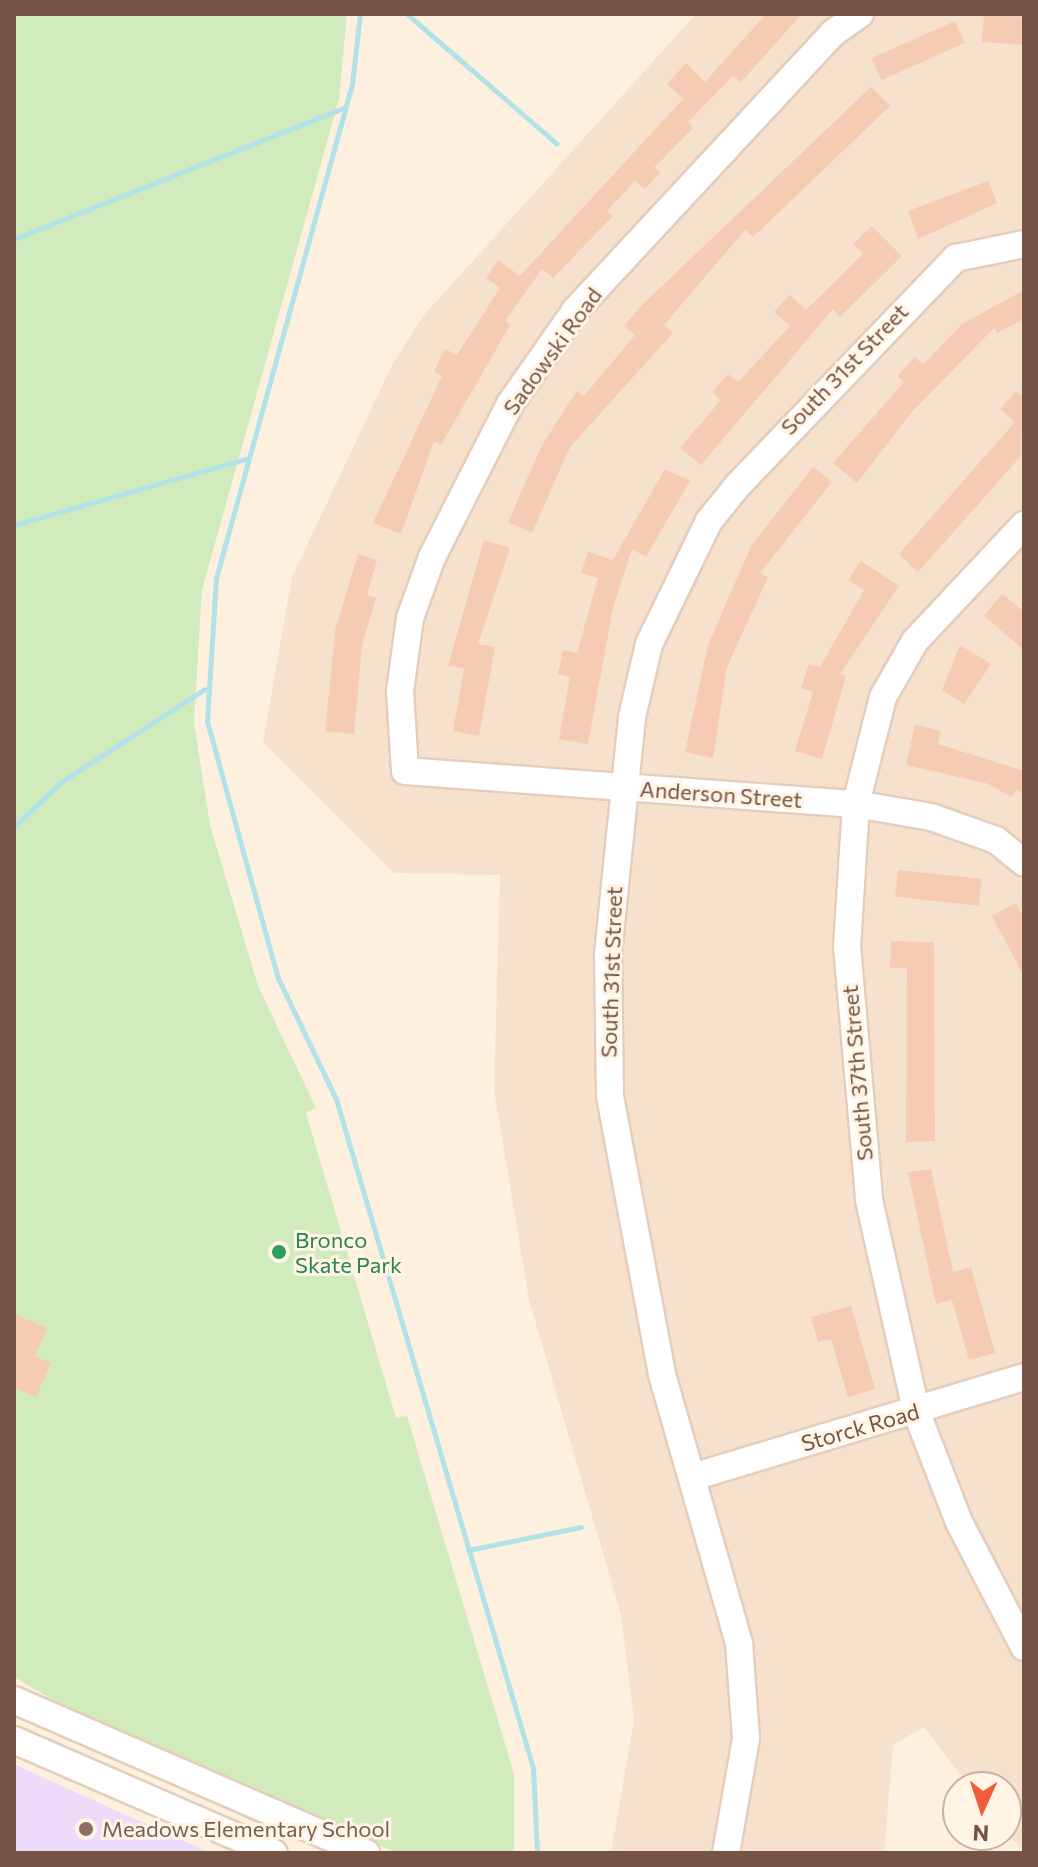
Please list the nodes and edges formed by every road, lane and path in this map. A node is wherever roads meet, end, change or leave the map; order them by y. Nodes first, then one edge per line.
1 (860, 14) edge
2 (1024, 244) edge
3 (1020, 538) edge
4 (405, 771) joint
5 (621, 786) junction
6 (856, 804) junction
7 (1024, 863) edge
8 (1024, 1377) edge
9 (916, 1411) junction
10 (696, 1476) junction
11 (1024, 1647) edge
12 (14, 1700) edge
13 (14, 1740) edge
14 (274, 1853) edge
15 (366, 1853) edge
16 (726, 1853) edge

1 - 4 street, Sadowski Road
2 - 5 street, South 31st Street
3 - 6 street, South 37th Street
4 - 5 street, Anderson Street
5 - 6 street, Anderson Street
5 - 10 street, South 31st Street
6 - 7 street, Anderson Street
6 - 9 street, South 37th Street
8 - 9 street, Storck Road
9 - 10 street, Storck Road
9 - 11 street, South 37th Street
10 - 16 street, South 31st Street
12 - 15 street
13 - 14 street

